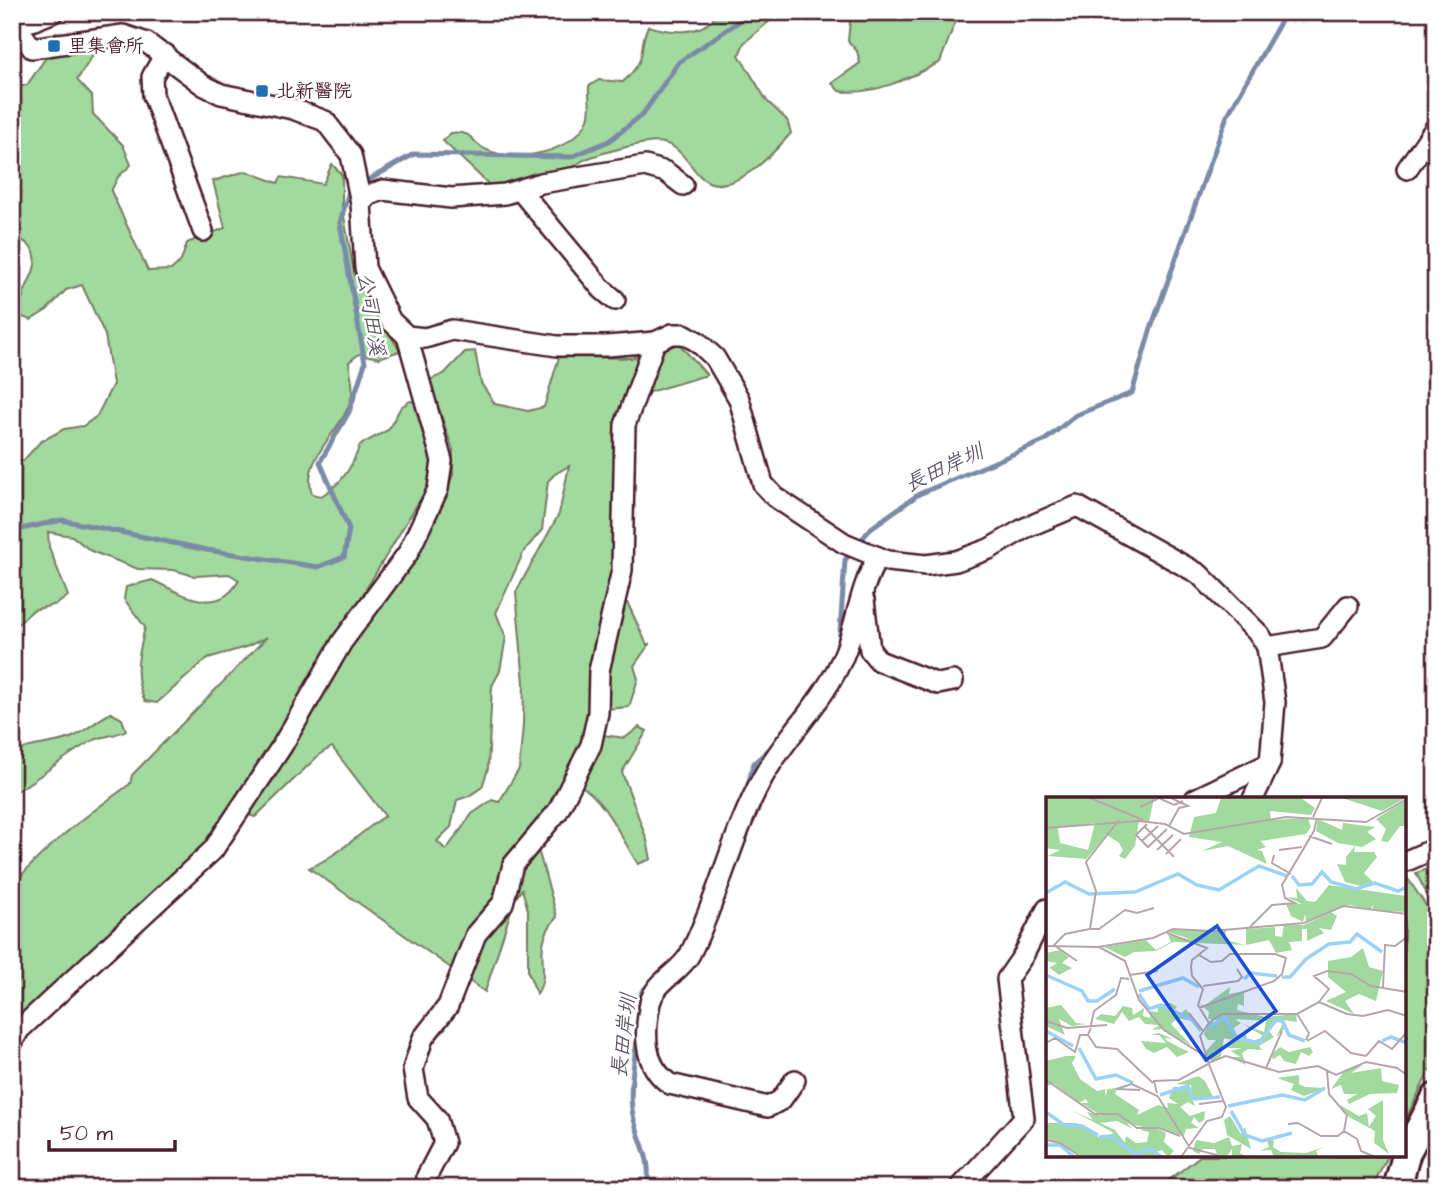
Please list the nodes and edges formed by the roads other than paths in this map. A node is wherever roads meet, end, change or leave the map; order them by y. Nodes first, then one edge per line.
1 (54, 12) edge
2 (12, 18) edge
3 (165, 54) junction
4 (1436, 127) edge
5 (1407, 169) dead end
6 (682, 185) dead end
7 (520, 190) junction
8 (361, 201) junction
9 (203, 231) dead end
10 (615, 300) dead end
11 (407, 336) junction
12 (655, 342) junction
13 (873, 555) junction
14 (864, 581) junction
15 (1348, 606) dead end
16 (1267, 648) junction
17 (953, 681) dead end
18 (1270, 763) junction
19 (1199, 797) edge
20 (1254, 797) edge
21 (1436, 848) edge
22 (1406, 861) edge
23 (1046, 911) edge
24 (12, 1043) edge
25 (795, 1080) dead end
26 (1436, 1097) edge
27 (1406, 1156) edge
28 (1405, 1158) edge
29 (426, 1188) edge
30 (960, 1188) edge
31 (1397, 1188) edge

1 - 2 street
2 - 3 street
3 - 8 street
3 - 9 street
4 - 5 street
6 - 7 street
7 - 8 street
7 - 10 street
8 - 11 street
11 - 12 street
11 - 24 street
12 - 13 street
12 - 29 street
13 - 14 street
13 - 16 street
14 - 17 street
14 - 25 street
15 - 16 street
16 - 18 street
18 - 19 street
18 - 20 street
21 - 22 street
23 - 30 street
26 - 27 street
28 - 31 street

